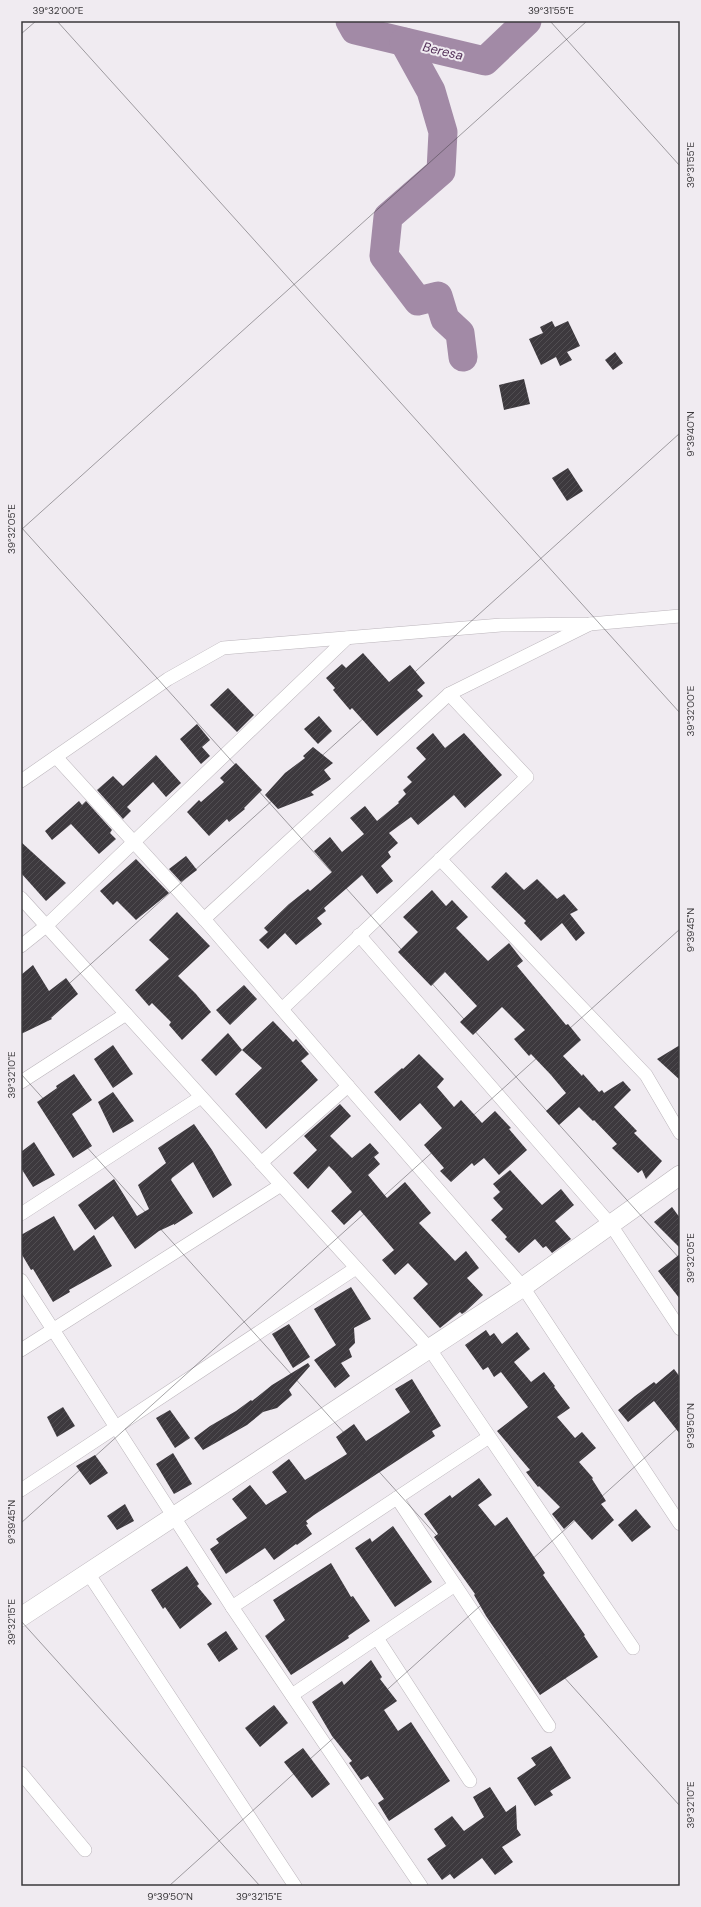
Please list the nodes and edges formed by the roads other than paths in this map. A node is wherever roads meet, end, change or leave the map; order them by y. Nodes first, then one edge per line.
1 (680, 616) edge
2 (590, 624) junction
3 (347, 638) junction
4 (449, 694) junction
5 (56, 757) junction
6 (21, 781) edge
7 (134, 842) junction
8 (440, 859) junction
9 (21, 898) edge
10 (204, 918) junction
11 (46, 926) junction
12 (359, 936) junction
13 (21, 946) edge
14 (282, 1009) junction
15 (126, 1014) junction
16 (21, 1082) edge
17 (348, 1086) junction
18 (201, 1097) junction
19 (680, 1133) edge
20 (261, 1162) junction
21 (680, 1175) edge
22 (281, 1185) junction
23 (21, 1214) edge
24 (611, 1225) junction
25 (356, 1268) junction
26 (21, 1280) edge
27 (523, 1287) junction
28 (52, 1329) junction
29 (680, 1329) edge
30 (429, 1348) junction
31 (21, 1350) edge
32 (116, 1428) junction
33 (489, 1437) junction
34 (21, 1490) edge
35 (397, 1498) junction
36 (173, 1517) junction
37 (680, 1524) edge
38 (88, 1573) junction
39 (455, 1585) junction
40 (232, 1607) junction
41 (21, 1617) edge
42 (377, 1638) junction
43 (633, 1648) dead end
44 (292, 1695) junction
45 (549, 1726) dead end
46 (21, 1773) edge
47 (470, 1781) dead end
48 (85, 1850) dead end
49 (295, 1886) edge
50 (421, 1886) edge

1 - 2 street
2 - 3 street
2 - 4 street
3 - 5 street
3 - 7 street
4 - 8 street
4 - 10 street
5 - 6 street
5 - 7 street
7 - 10 street
7 - 11 street
8 - 12 street
8 - 19 street
9 - 11 street
10 - 14 street
11 - 13 street
11 - 15 street
12 - 14 street
12 - 24 street
14 - 17 street
15 - 16 street
15 - 18 street
17 - 20 street
17 - 27 street
18 - 20 street
18 - 23 street
20 - 22 street
21 - 24 street
22 - 25 street
22 - 28 street
24 - 27 street
24 - 29 street
25 - 30 street
25 - 32 street
26 - 28 street
27 - 30 street
27 - 37 street
28 - 31 street
28 - 32 street
30 - 33 street
30 - 36 street
32 - 34 street
32 - 36 street
33 - 35 street
33 - 43 street
35 - 39 street
35 - 40 street
36 - 38 street
36 - 40 street
38 - 41 street
38 - 49 street
39 - 42 street
39 - 45 street
40 - 44 street
42 - 44 street
42 - 47 street
44 - 50 street
46 - 48 street

